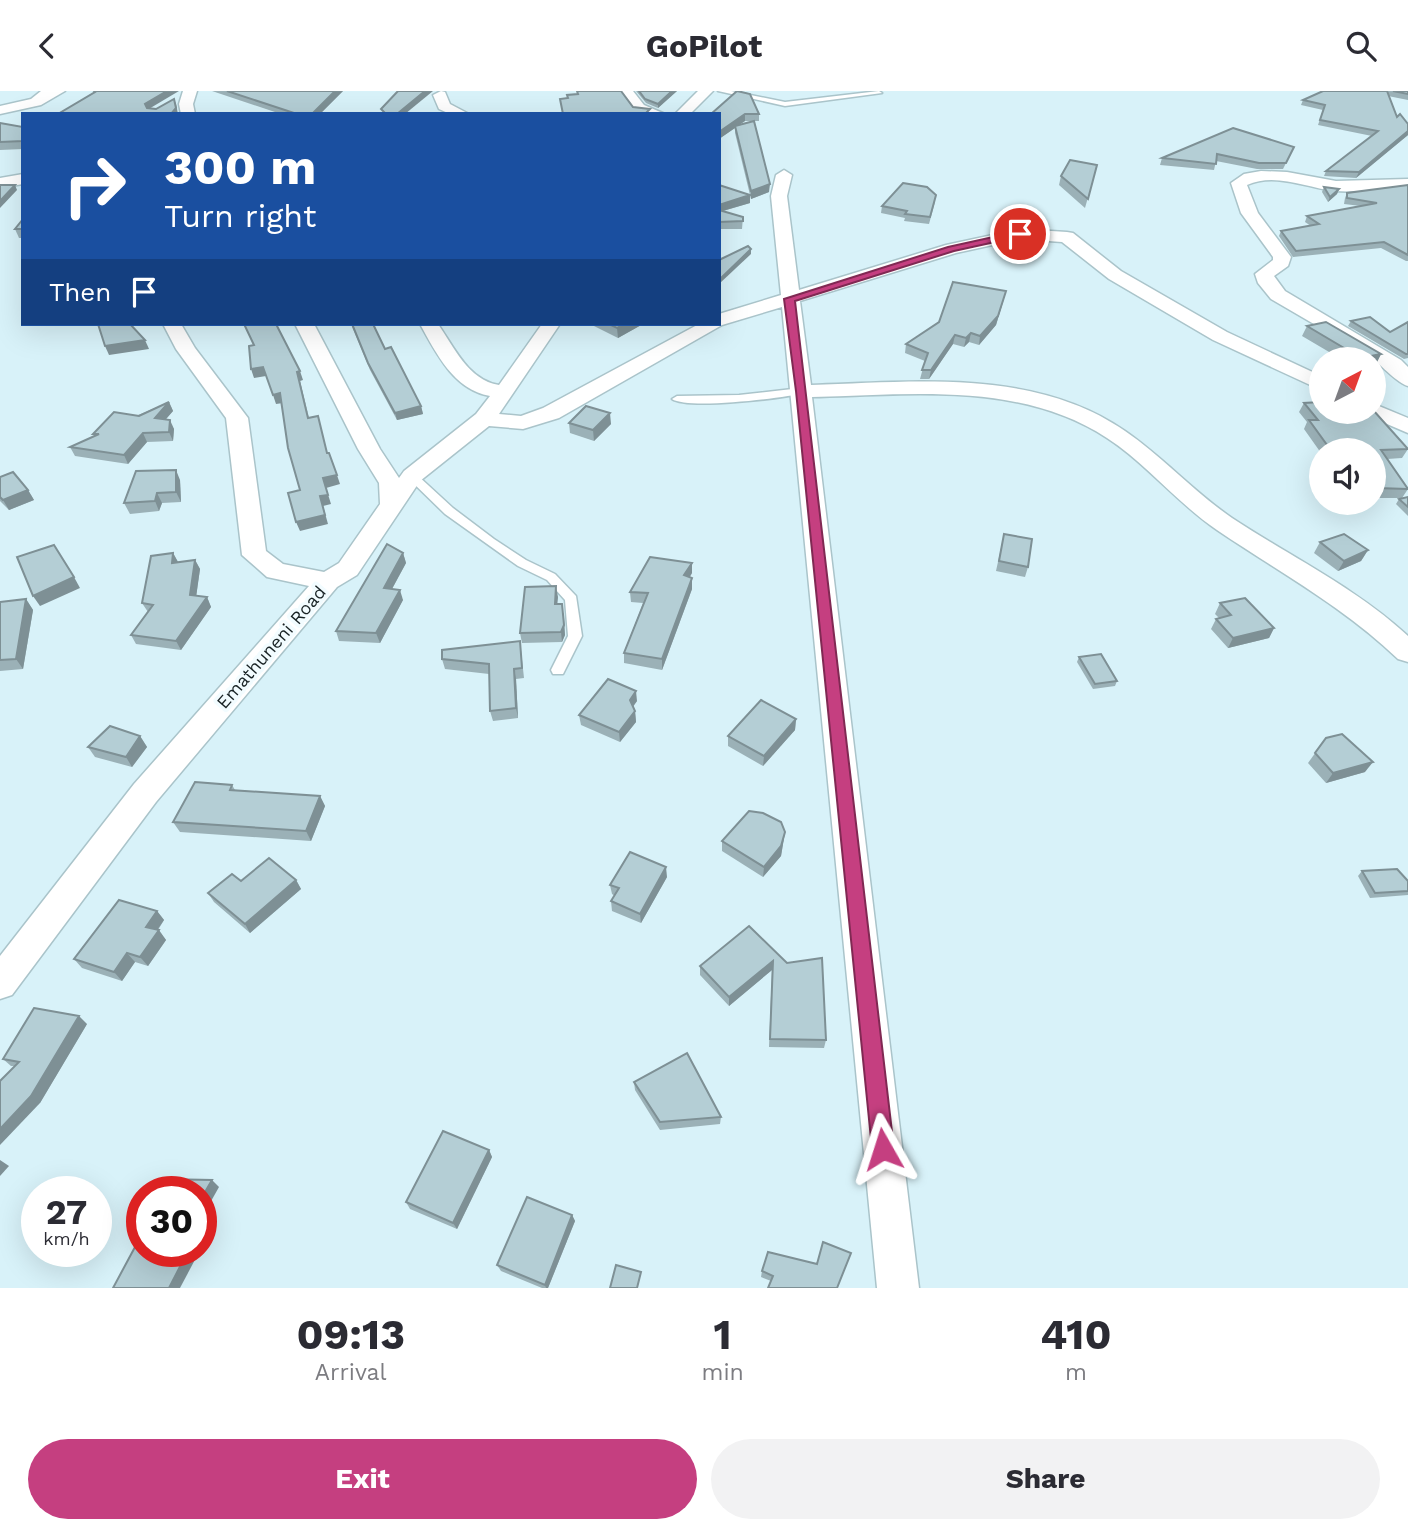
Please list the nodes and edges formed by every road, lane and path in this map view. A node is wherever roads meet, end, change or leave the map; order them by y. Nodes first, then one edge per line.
1 (58, 91) edge
2 (626, 91) edge
3 (706, 91) edge
4 (720, 91) edge
5 (879, 93) dead end
6 (186, 94) edge
7 (440, 95) dead end
8 (0, 110) edge
9 (188, 112) edge
10 (458, 112) edge
11 (652, 112) edge
12 (684, 112) edge
13 (784, 175) dead end
14 (21, 180) edge
15 (0, 183) edge
16 (1408, 184) edge
17 (789, 299) junction
18 (721, 319) edge
19 (173, 326) edge
20 (305, 326) edge
21 (430, 326) edge
22 (550, 326) edge
23 (709, 326) edge
24 (1309, 378) edge
25 (1408, 380) edge
26 (1408, 390) edge
27 (802, 391) junction
28 (504, 393) junction
29 (677, 399) dead end
30 (484, 419) junction
31 (1401, 423) edge
32 (412, 476) junction
33 (392, 505) junction
34 (328, 581) junction
35 (1408, 652) edge
36 (558, 670) dead end
37 (0, 983) edge
38 (898, 1288) edge

1 - 8 street
2 - 11 street
3 - 12 street
4 - 5 lane
6 - 9 street
7 - 10 street
13 - 17 street
14 - 15 street
16 - 25 street
17 - 18 street
17 - 24 street
17 - 27 street
19 - 34 street
20 - 33 street
21 - 28 street
22 - 28 street, Emathuneni Road
23 - 30 street
26 - 31 street
27 - 29 lane
27 - 35 street
27 - 38 street
28 - 30 street, Emathuneni Road
30 - 32 street, Emathuneni Road
32 - 33 street, Emathuneni Road
32 - 36 lane
33 - 34 street, Emathuneni Road
34 - 37 street, Emathuneni Road

